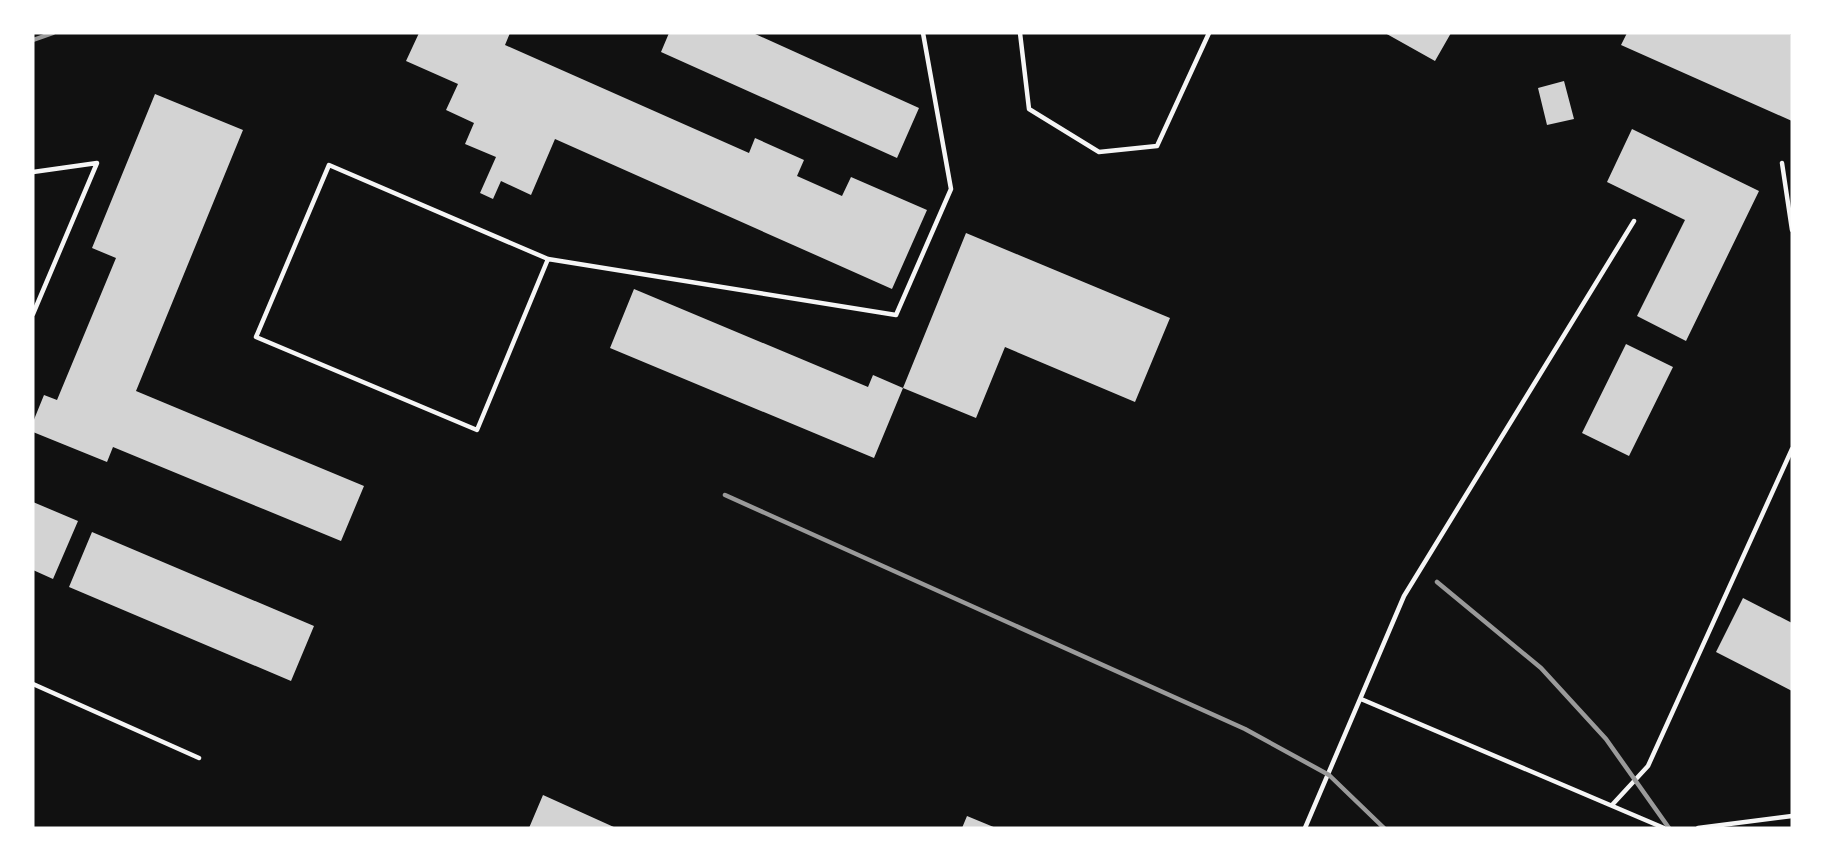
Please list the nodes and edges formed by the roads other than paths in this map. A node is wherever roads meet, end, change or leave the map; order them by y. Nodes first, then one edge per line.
1 (924, 33) edge
2 (1020, 33) edge
3 (1209, 33) edge
4 (1782, 164) dead end
5 (33, 172) edge
6 (1634, 221) dead end
7 (1792, 230) edge
8 (548, 259) junction
9 (33, 314) edge
10 (1792, 449) edge
11 (33, 684) edge
12 (1361, 699) junction
13 (199, 758) dead end
14 (1612, 805) junction
15 (1792, 816) edge
16 (1305, 828) edge
17 (1664, 828) edge
18 (1698, 828) edge

1 - 8 lane
2 - 3 lane
4 - 7 lane
5 - 9 lane
6 - 12 lane
8 - 8 lane
10 - 14 lane
11 - 13 lane
12 - 14 lane
12 - 16 lane
14 - 17 lane
15 - 18 lane

